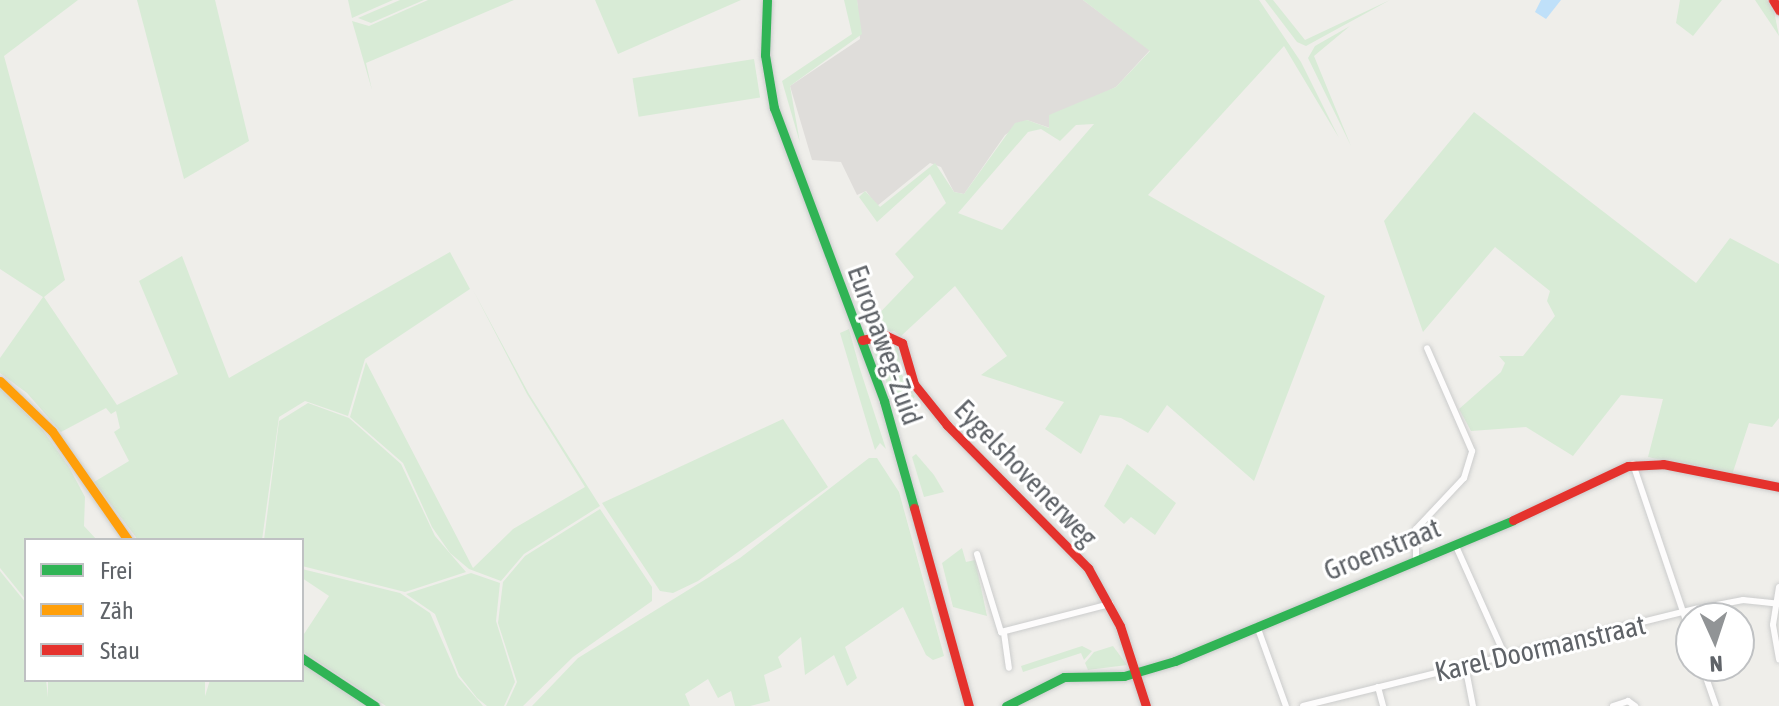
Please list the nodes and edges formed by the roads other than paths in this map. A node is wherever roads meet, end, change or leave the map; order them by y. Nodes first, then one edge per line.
1 (767, 0) edge
2 (1773, 0) edge
3 (1779, 10) edge
4 (862, 340) junction
5 (1427, 348) dead end
6 (0, 381) edge
7 (1633, 464) junction
8 (1779, 487) edge
9 (127, 538) edge
10 (1455, 544) junction
11 (977, 554) dead end
12 (1416, 558) junction
13 (1779, 587) edge
14 (1679, 602) edge
15 (1734, 602) edge
16 (1110, 604) junction
17 (1778, 604) edge
18 (1675, 615) edge
19 (1776, 619) edge
20 (1257, 626) junction
21 (1004, 633) junction
22 (1505, 656) junction
23 (304, 659) edge
24 (1779, 659) edge
25 (1465, 665) junction
26 (1009, 668) dead end
27 (1135, 673) junction
28 (1708, 682) edge
29 (1378, 687) junction
30 (1318, 704) edge
31 (375, 706) edge
32 (969, 706) edge
33 (1006, 706) edge
34 (1146, 706) edge
35 (1286, 706) edge
36 (1303, 706) edge
37 (1383, 706) edge
38 (1473, 706) edge
39 (1613, 706) edge
40 (1635, 706) edge
41 (1716, 706) edge

1 - 4 main road, Europaweg-Zuid
2 - 3 main road
4 - 16 main road, Eygelshovenerweg
4 - 32 main road, Europaweg-Zuid
5 - 12 street
6 - 9 main road
7 - 8 main road, Groenstraat
7 - 10 main road, Groenstraat
7 - 14 street
10 - 12 main road, Groenstraat
10 - 22 street
11 - 21 street
12 - 20 main road, Groenstraat
13 - 17 street
15 - 17 street, Karel Doormanstraat
16 - 21 street
16 - 27 main road, Eygelshovenerweg
17 - 19 street
18 - 22 street, Karel Doormanstraat
19 - 24 street
20 - 27 main road, Groenstraat
20 - 35 street
21 - 26 street
22 - 25 street, Karel Doormanstraat
23 - 31 main road
25 - 29 street, Karel Doormanstraat
25 - 38 street
27 - 33 main road, Groenstraat
27 - 34 main road, Eygelshovenerweg
28 - 41 street
29 - 30 street, Karel Doormanstraat
29 - 37 street
30 - 36 street, Karel Doormanstraat
39 - 40 street

